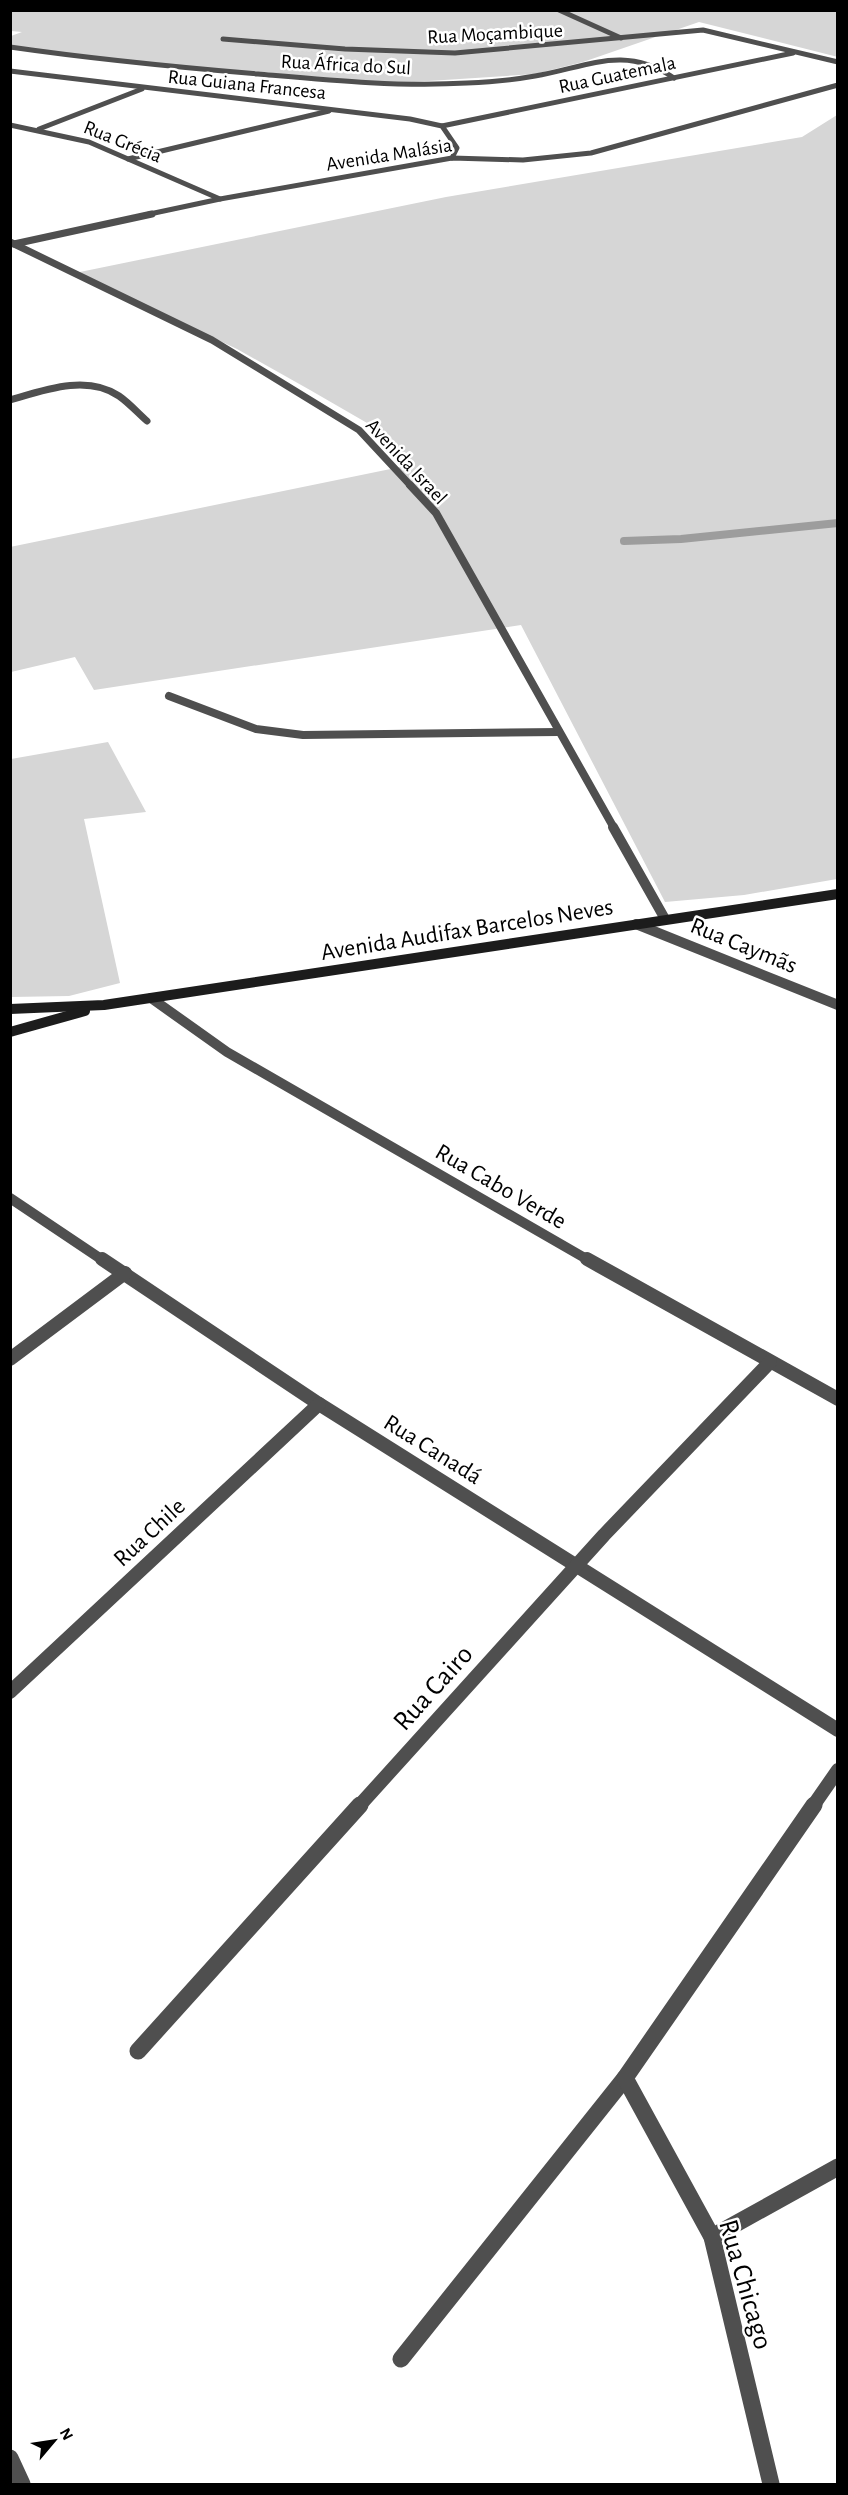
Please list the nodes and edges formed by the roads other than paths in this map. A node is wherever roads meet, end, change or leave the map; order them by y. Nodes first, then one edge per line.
1 (559, 10) edge
2 (622, 38) junction
3 (223, 39) dead end
4 (10, 46) edge
5 (799, 51) junction
6 (837, 62) edge
7 (10, 71) edge
8 (674, 78) junction
9 (837, 85) edge
10 (143, 89) junction
11 (338, 109) junction
12 (10, 125) edge
13 (442, 126) junction
14 (39, 129) junction
15 (452, 158) junction
16 (128, 159) junction
17 (220, 199) junction
18 (12, 243) edge
19 (10, 400) edge
20 (147, 421) dead end
21 (169, 696) dead end
22 (559, 732) junction
23 (837, 894) edge
24 (665, 919) junction
25 (636, 924) junction
26 (151, 999) junction
27 (104, 1005) junction
28 (837, 1005) edge
29 (10, 1009) edge
30 (10, 1032) edge
31 (10, 1198) edge
32 (124, 1273) junction
33 (10, 1359) edge
34 (770, 1362) junction
35 (837, 1399) edge
36 (319, 1404) junction
37 (576, 1565) junction
38 (10, 1692) edge
39 (837, 1730) edge
40 (837, 1770) edge
41 (138, 2051) dead end
42 (625, 2078) junction
43 (837, 2167) edge
44 (712, 2237) junction
45 (401, 2359) dead end
46 (10, 2458) edge
47 (22, 2484) edge
48 (771, 2484) edge

1 - 2 street
2 - 3 street, Rua Moçambique
2 - 5 street, Rua Moçambique
4 - 8 street, Rua África do Sul
5 - 6 street, Rua Moçambique
5 - 8 street, Rua Guatemala
7 - 10 street, Rua Guiana Francesa
8 - 13 street, Rua Guatemala
9 - 15 street, Avenida Malásia
10 - 11 street, Rua Guiana Francesa
10 - 14 street
11 - 13 street, Rua Guiana Francesa
11 - 16 street
12 - 14 street, Rua Grécia
13 - 15 street
14 - 16 street, Rua Grécia
15 - 17 street, Avenida Malásia
16 - 17 street, Rua Grécia
17 - 18 street, Avenida Malásia
18 - 22 street, Avenida Israel
19 - 20 street
21 - 22 street
22 - 24 street, Avenida Israel
23 - 24 main road, Avenida Audifax Barcelos Neves
24 - 25 main road, Avenida Audifax Barcelos Neves
25 - 26 main road, Avenida Audifax Barcelos Neves
25 - 28 street, Rua Caymãs
26 - 27 main road, Avenida Audifax Barcelos Neves
26 - 34 street, Rua Cabo Verde
27 - 29 main road, Avenida Audifax Barcelos Neves
27 - 30 main road, Avenida Audifax Barcelos Neves
31 - 32 street, Rua Canadá
32 - 33 street
32 - 36 street, Rua Canadá
34 - 35 street, Rua Cabo Verde
34 - 37 street, Rua Cairo
36 - 37 street, Rua Canadá
36 - 38 street, Rua Chile
37 - 39 street, Rua Canadá
37 - 41 street, Rua Cairo
40 - 42 street
42 - 44 street, Rua Chicago
42 - 45 street
43 - 44 street
44 - 48 street, Rua Chicago
46 - 47 street

